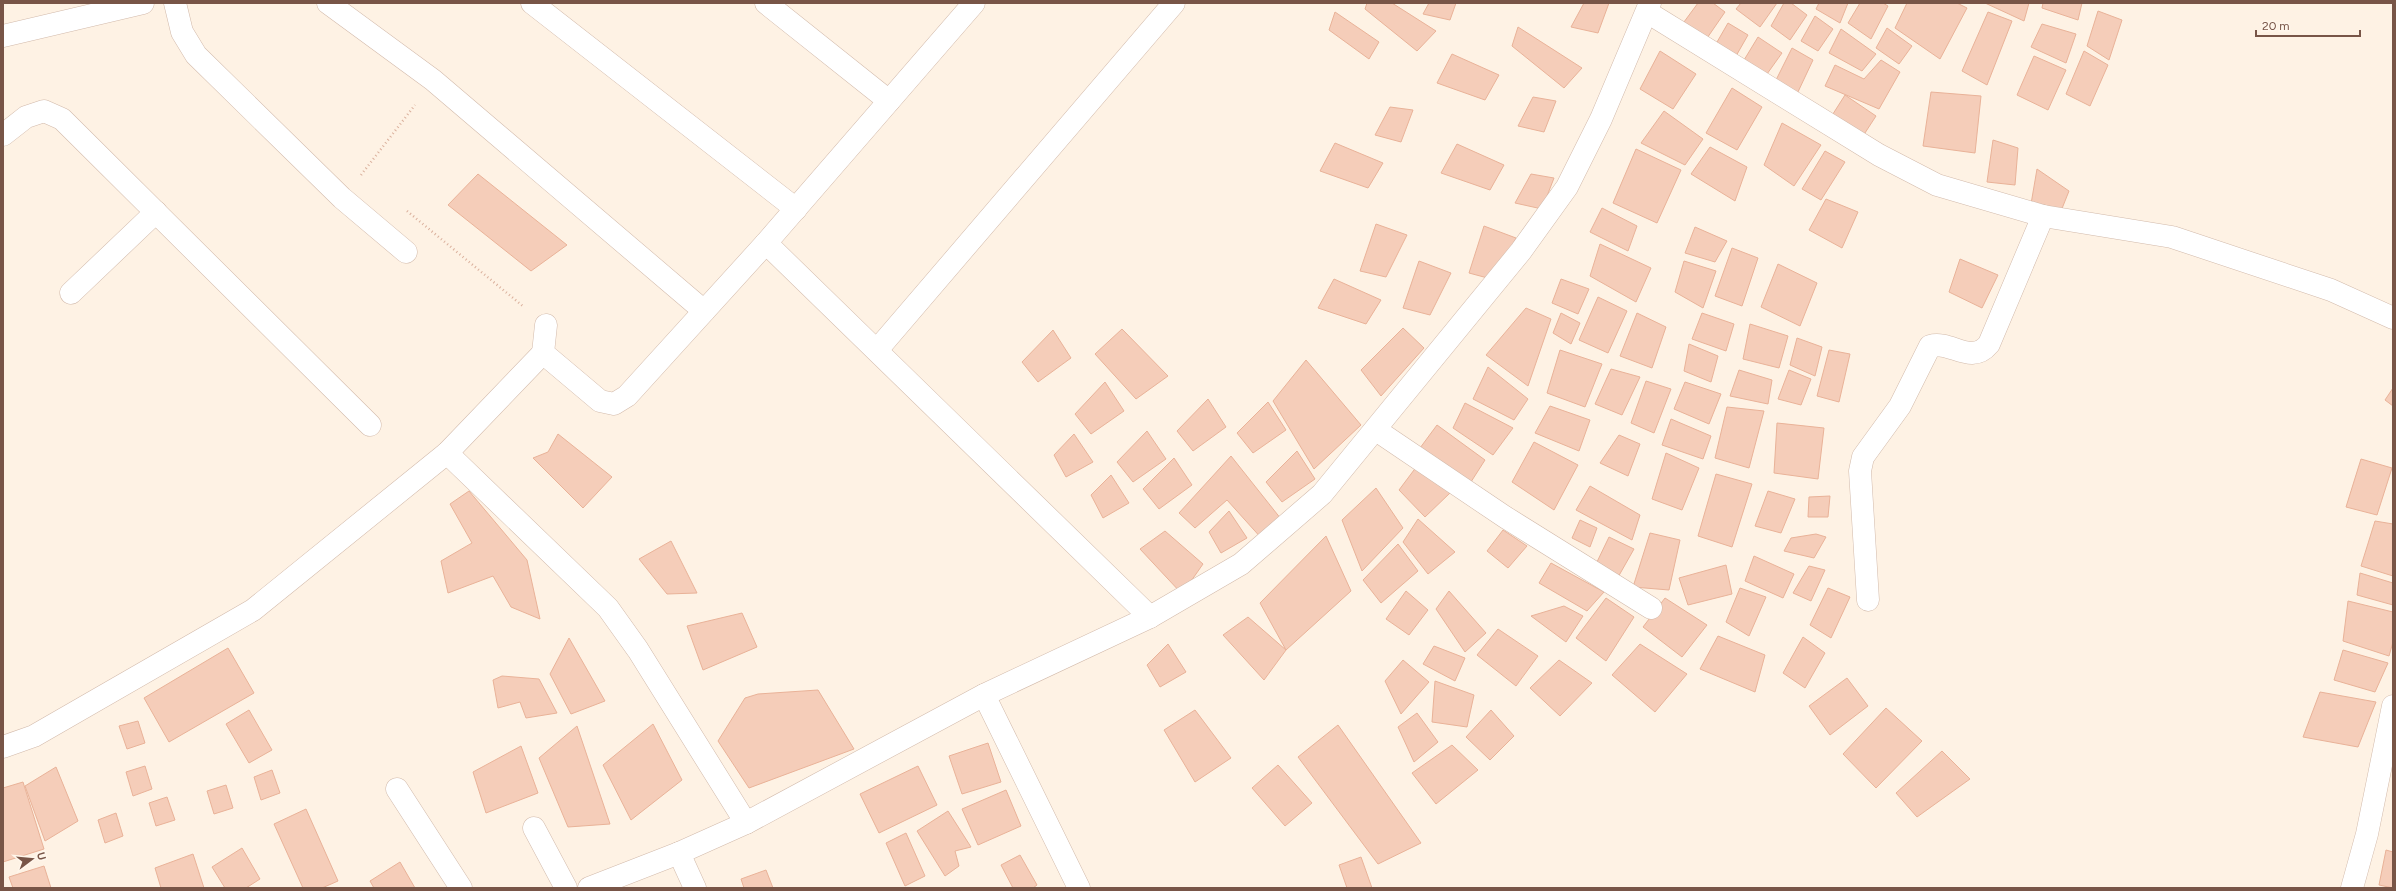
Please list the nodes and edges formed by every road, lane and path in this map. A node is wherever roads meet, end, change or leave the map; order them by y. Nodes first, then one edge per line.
1 (143, 3) edge
2 (175, 3) edge
3 (328, 3) edge
4 (532, 3) edge
5 (766, 3) edge
6 (974, 3) edge
7 (1174, 3) edge
8 (1649, 7) edge
9 (3, 36) edge
10 (434, 80) junction
11 (889, 101) junction
12 (3, 135) edge
13 (362, 174) junction
14 (368, 180) dead end
15 (342, 198) junction
16 (796, 209) junction
17 (405, 210) dead end
18 (156, 212) junction
19 (2043, 216) junction
20 (766, 243) junction
21 (406, 252) dead end
22 (71, 293) dead end
23 (704, 312) junction
24 (2393, 318) edge
25 (546, 325) joint
26 (877, 350) junction
27 (543, 353) junction
28 (370, 425) dead end
29 (1376, 430) junction
30 (447, 453) junction
31 (1868, 600) dead end
32 (1652, 608) dead end
33 (1150, 617) junction
34 (984, 695) junction
35 (2393, 706) edge
36 (3, 747) edge
37 (397, 789) dead end
38 (746, 823) junction
39 (534, 828) dead end
40 (679, 853) junction
41 (462, 888) edge
42 (566, 888) edge
43 (589, 888) edge
44 (695, 888) edge
45 (1079, 888) edge
46 (2352, 888) edge

1 - 9 street
2 - 15 street
3 - 10 street
4 - 16 street
5 - 11 street
6 - 11 street
7 - 26 street
8 - 19 street
8 - 29 street
10 - 13 path
10 - 23 street
11 - 16 street
12 - 18 street
13 - 14 path
13 - 15 path
15 - 21 street
16 - 20 street
17 - 25 path
18 - 22 street
18 - 28 street
19 - 24 street
19 - 31 street
20 - 23 street
20 - 26 street
23 - 27 street
25 - 27 street
26 - 33 street
27 - 30 street
29 - 32 street
29 - 33 street
30 - 36 street
30 - 38 street
33 - 34 street
34 - 38 street
34 - 45 street
35 - 46 street
37 - 41 street
38 - 40 street
39 - 42 street
40 - 43 street
40 - 44 street

